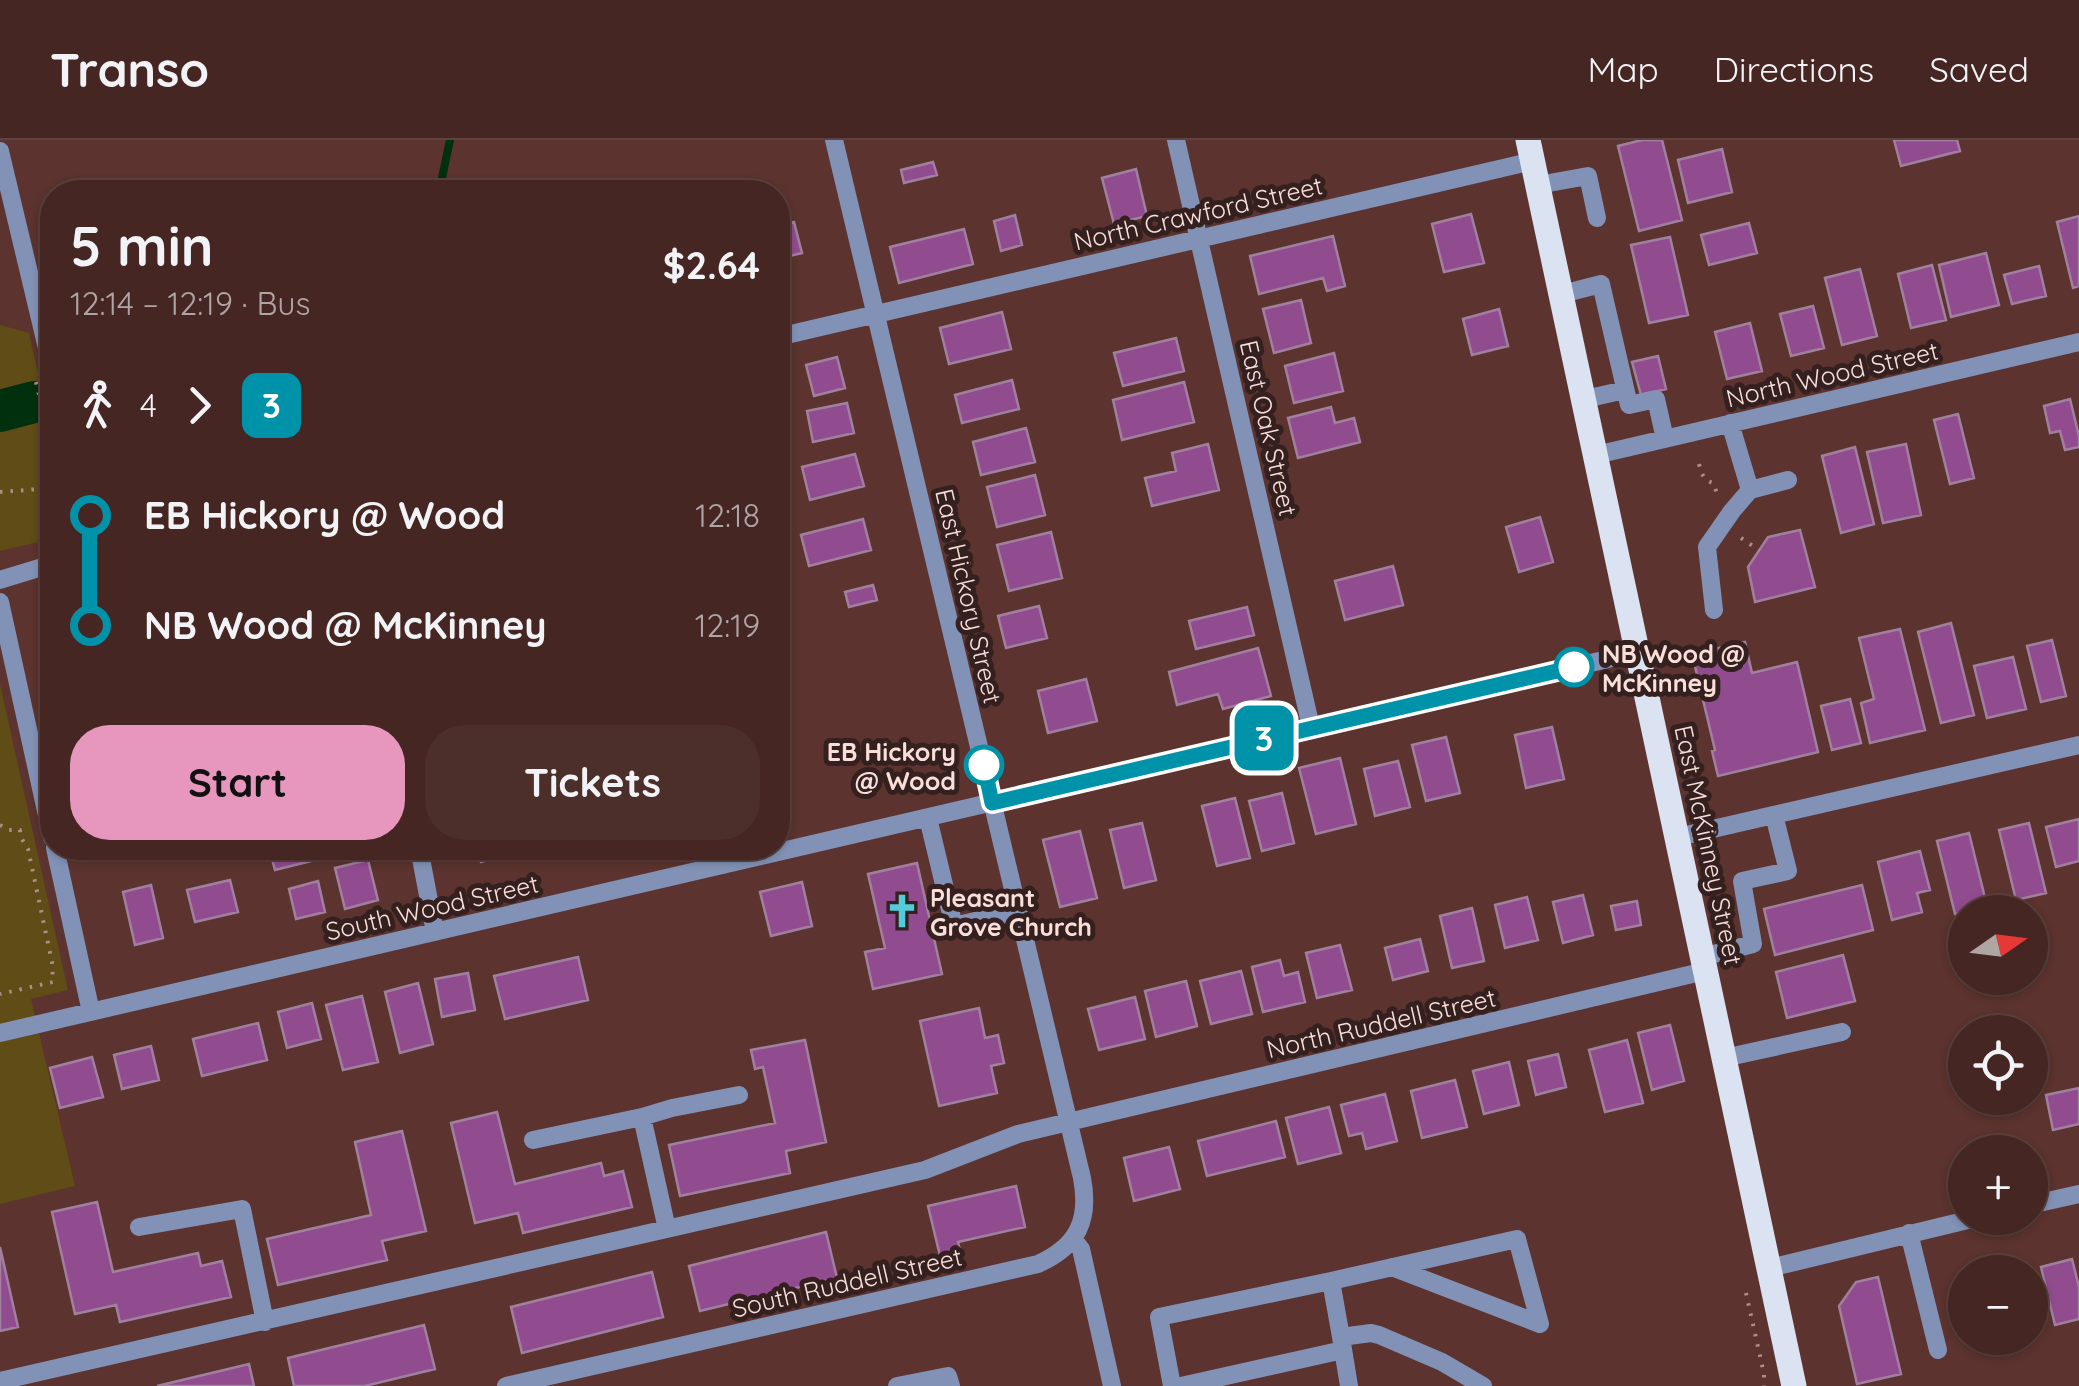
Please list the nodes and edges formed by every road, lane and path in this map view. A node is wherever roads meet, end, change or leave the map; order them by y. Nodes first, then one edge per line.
1 (834, 140) edge
2 (1176, 140) edge
3 (0, 150) edge
4 (1533, 162) edge
5 (1597, 218) dead end
6 (1200, 238) junction
7 (1562, 294) junction
8 (876, 314) junction
9 (790, 334) edge
10 (2079, 342) edge
11 (40, 357) edge
12 (1625, 390) junction
13 (1585, 399) junction
14 (1730, 423) junction
15 (1665, 438) junction
16 (1596, 454) junction
17 (1698, 464) dead end
18 (1788, 480) dead end
19 (40, 487) edge
20 (1750, 490) junction
21 (0, 492) edge
22 (1718, 496) dead end
23 (1733, 532) dead end
24 (1759, 550) dead end
25 (40, 568) edge
26 (0, 580) edge
27 (0, 602) edge
28 (1714, 610) dead end
29 (1638, 652) junction
30 (1311, 727) junction
31 (2079, 745) edge
32 (40, 784) edge
33 (992, 803) junction
34 (1774, 815) junction
35 (928, 818) junction
36 (0, 826) edge
37 (1678, 837) junction
38 (790, 850) edge
39 (57, 860) edge
40 (421, 860) edge
41 (746, 860) edge
42 (1018, 911) junction
43 (435, 932) junction
44 (1703, 964) junction
45 (0, 994) edge
46 (91, 1012) junction
47 (1842, 1032) dead end
48 (0, 1033) edge
49 (1724, 1058) junction
50 (739, 1095) dead end
51 (642, 1118) junction
52 (1069, 1123) junction
53 (534, 1140) dead end
54 (2079, 1194) edge
55 (2048, 1201) edge
56 (1948, 1224) edge
57 (139, 1228) dead end
58 (667, 1229) junction
59 (1910, 1233) junction
60 (1073, 1240) junction
61 (1392, 1267) junction
62 (1770, 1268) junction
63 (1331, 1281) junction
64 (265, 1322) junction
65 (1342, 1343) junction
66 (1938, 1350) dead end
67 (0, 1381) edge
68 (506, 1386) edge
69 (897, 1386) edge
70 (951, 1386) edge
71 (1112, 1386) edge
72 (1172, 1386) edge
73 (1181, 1386) edge
74 (1349, 1386) edge
75 (1483, 1386) edge
76 (1794, 1386) edge

1 - 8 street, East Hickory Street
2 - 6 street, East Oak Street
3 - 11 street
4 - 5 street, North Crawford Street
4 - 6 street, North Crawford Street
4 - 7 main road, East McKinney Street
6 - 8 street, North Crawford Street
6 - 30 street, East Oak Street
7 - 12 street
7 - 13 main road, East McKinney Street
8 - 9 street, North Crawford Street
8 - 33 street, East Hickory Street
10 - 14 street, North Wood Street
12 - 13 street
12 - 15 street
13 - 16 main road, East McKinney Street
14 - 15 street, North Wood Street
14 - 20 street
15 - 16 street, North Wood Street
16 - 29 main road, East McKinney Street
17 - 22 path
18 - 20 street
19 - 21 path
20 - 28 street
23 - 24 path
25 - 26 street
27 - 32 street
29 - 30 street
29 - 37 main road, East McKinney Street
30 - 33 street
31 - 34 street
33 - 35 street, South Wood Street
33 - 42 street, East Hickory Street
34 - 37 street
34 - 44 street, North Ruddell Street
35 - 38 street, South Wood Street
35 - 42 street
36 - 45 path
37 - 44 main road, East McKinney Street
39 - 46 street
40 - 43 street
41 - 43 street, South Wood Street
42 - 52 street, East Hickory Street
43 - 46 street, South Wood Street
44 - 49 main road, East McKinney Street
44 - 52 street, North Ruddell Street
46 - 48 street, South Wood Street
47 - 49 street
49 - 62 main road, East McKinney Street
50 - 51 street
51 - 53 street
51 - 58 street
52 - 58 street, North Ruddell Street
52 - 60 street
54 - 55 street
56 - 59 street
57 - 64 street
58 - 64 street, North Ruddell Street
59 - 62 street
59 - 66 street
60 - 68 street, South Ruddell Street
60 - 71 street
61 - 61 street
61 - 63 street
62 - 76 main road, East McKinney Street
63 - 65 street
63 - 72 street
64 - 67 street, North Ruddell Street
65 - 73 street
65 - 74 street
65 - 75 street
69 - 70 street

